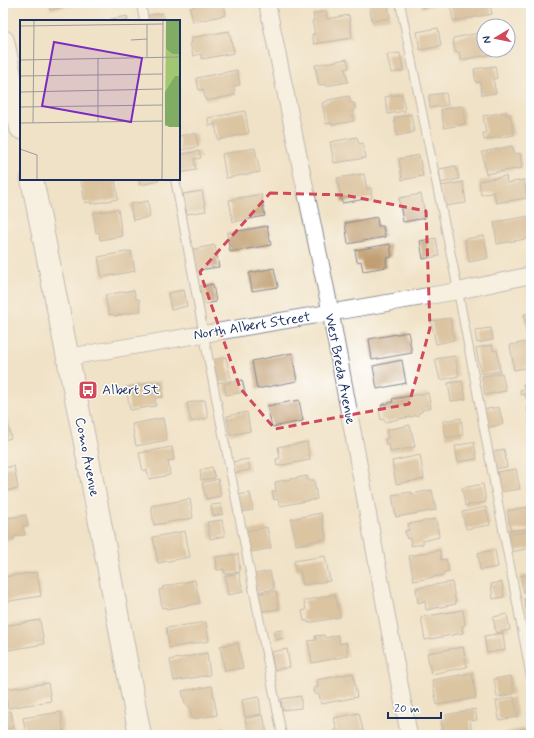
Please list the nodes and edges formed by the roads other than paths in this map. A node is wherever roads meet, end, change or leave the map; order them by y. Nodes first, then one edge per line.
1 (141, 3) edge
2 (267, 3) edge
3 (400, 3) edge
4 (144, 20) edge
5 (3, 41) edge
6 (20, 123) edge
7 (32, 180) edge
8 (175, 180) edge
9 (531, 275) edge
10 (458, 291) junction
11 (330, 313) junction
12 (204, 334) junction
13 (68, 356) junction
14 (531, 678) edge
15 (140, 735) edge
16 (282, 735) edge
17 (409, 735) edge

1 - 4 lane
2 - 11 street, West Breda Avenue
3 - 10 lane
5 - 6 main road
7 - 13 main road, Como Avenue
8 - 12 lane
9 - 10 street, North Albert Street
10 - 11 street, North Albert Street
10 - 14 lane
11 - 12 street, North Albert Street
11 - 17 street, West Breda Avenue
12 - 13 street, North Albert Street
12 - 16 lane
13 - 15 main road, Como Avenue

